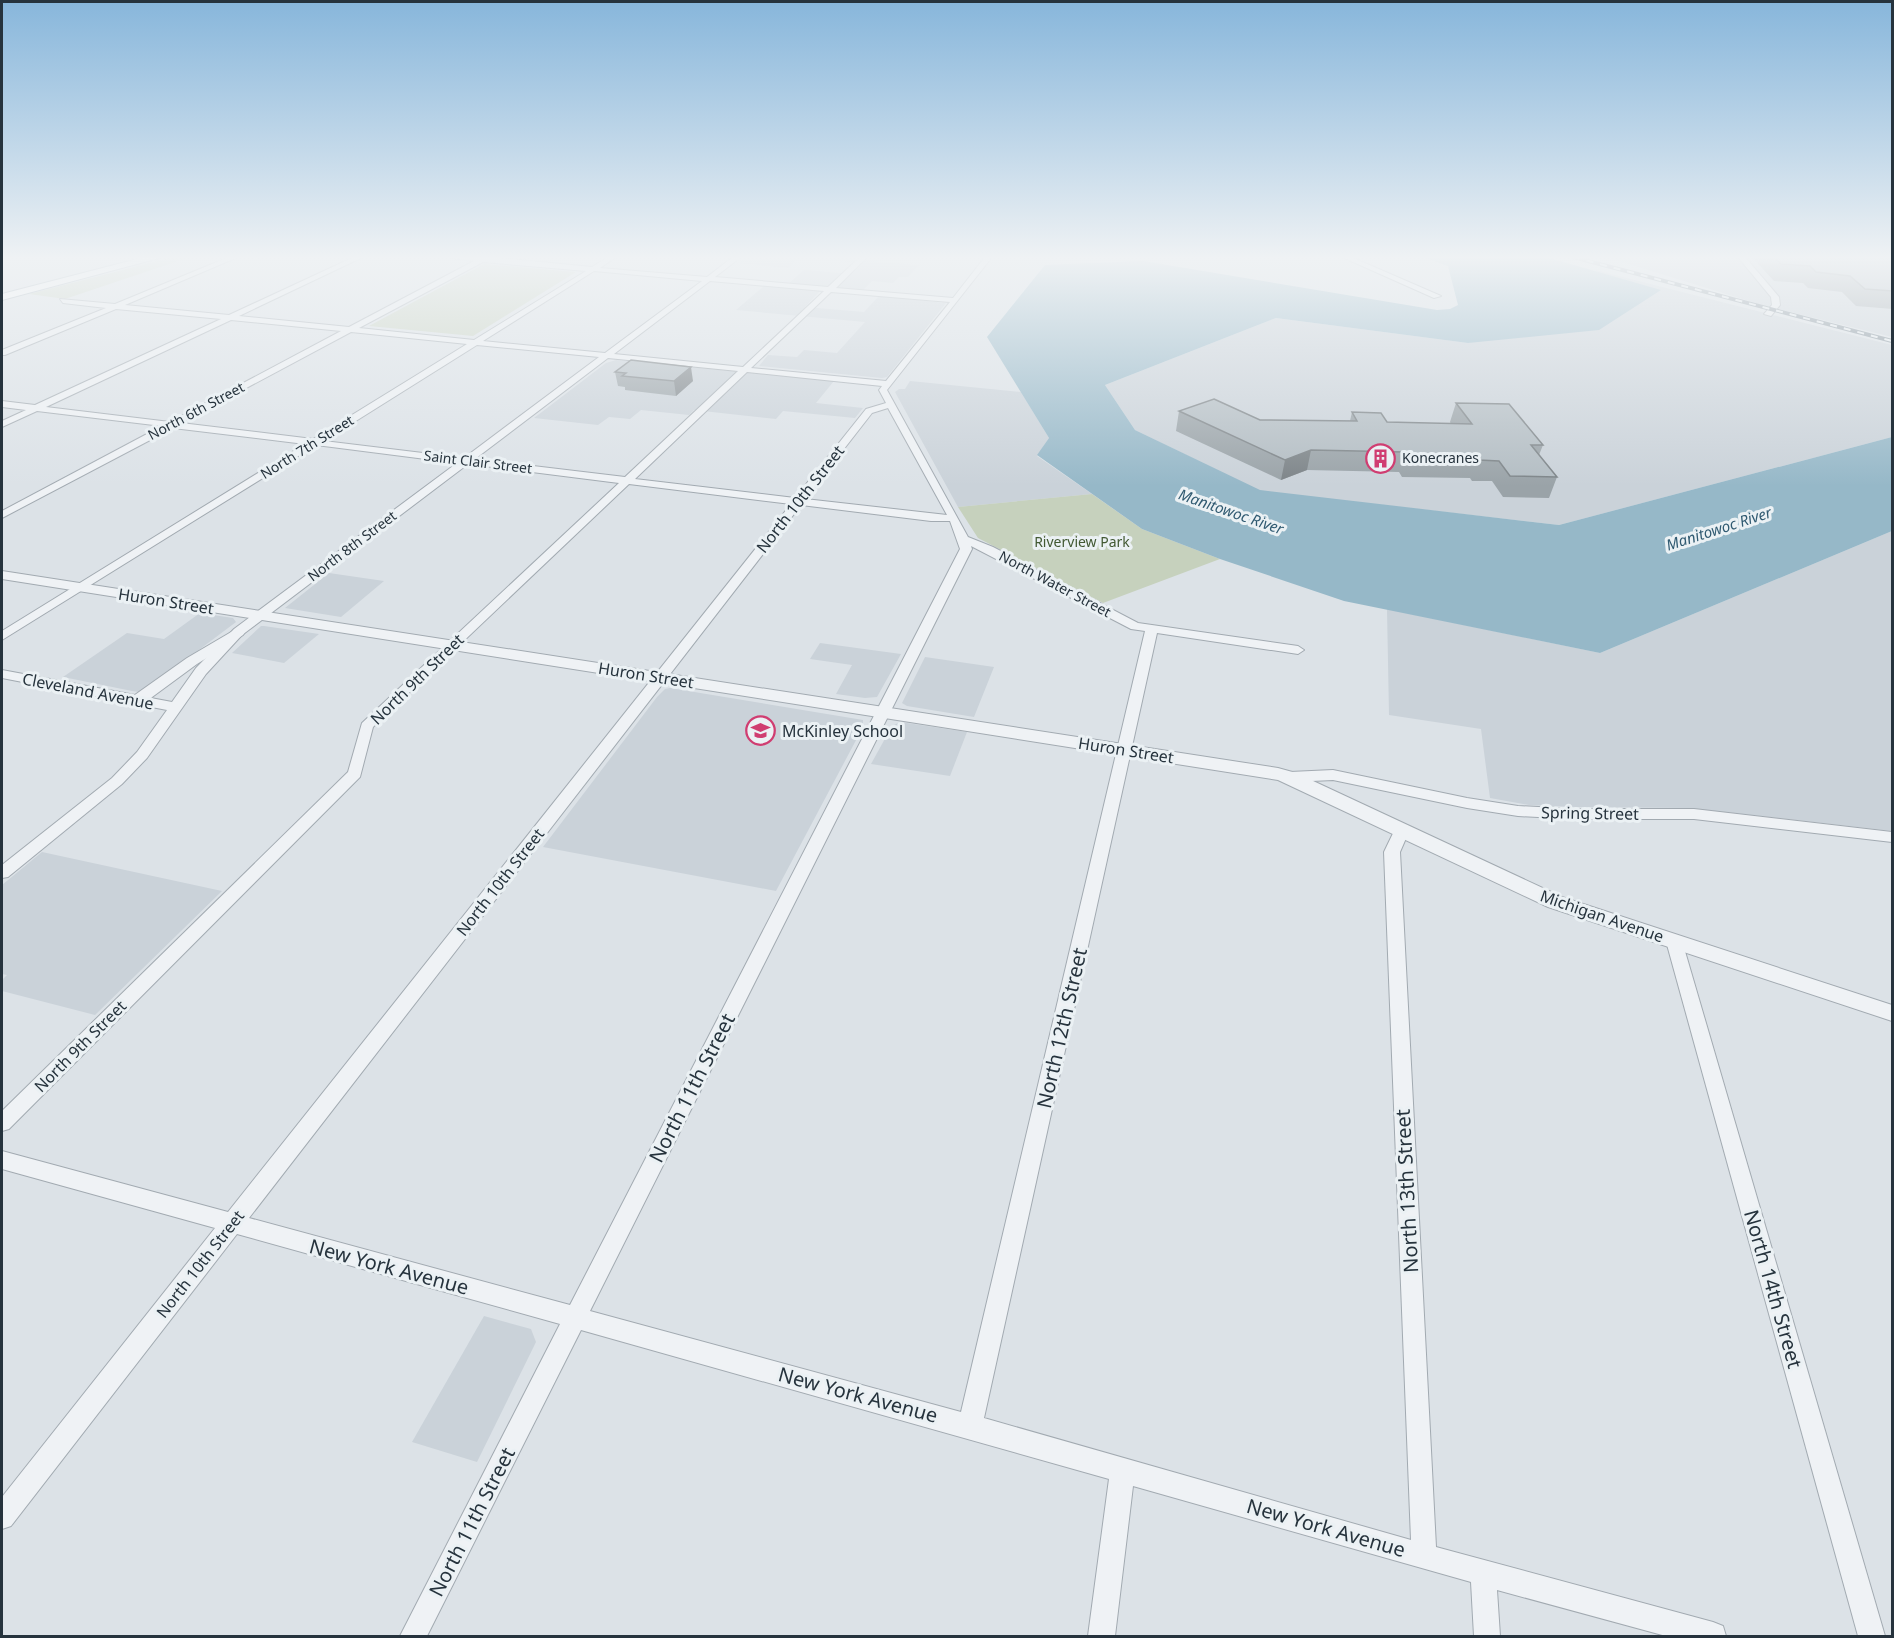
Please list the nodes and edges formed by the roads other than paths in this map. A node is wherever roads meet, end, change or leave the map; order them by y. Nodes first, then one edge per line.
1 (50, 333) edge
2 (196, 333) edge
3 (343, 333) edge
4 (385, 333) edge
5 (490, 333) edge
6 (636, 333) edge
7 (783, 333) edge
8 (929, 333) edge
9 (476, 342) junction
10 (2, 353) edge
11 (606, 356) junction
12 (745, 369) junction
13 (888, 384) junction
14 (2, 404) edge
15 (890, 405) junction
16 (34, 408) junction
17 (2, 423) edge
18 (170, 425) junction
19 (314, 442) junction
20 (466, 460) junction
21 (627, 481) junction
22 (799, 501) junction
23 (2, 515) edge
24 (954, 518) junction
25 (964, 539) junction
26 (2, 575) edge
27 (80, 588) junction
28 (260, 615) junction
29 (1152, 630) junction
30 (238, 633) junction
31 (2, 636) edge
32 (451, 646) junction
33 (1298, 650) dead end
34 (2, 674) edge
35 (660, 677) junction
36 (138, 700) junction
37 (175, 707) junction
38 (884, 712) junction
39 (1126, 750) junction
40 (1290, 777) junction
41 (1402, 829) junction
42 (1893, 837) edge
43 (2, 873) edge
44 (1674, 941) junction
45 (1893, 1012) edge
46 (2, 1123) edge
47 (2, 1160) edge
48 (232, 1223) junction
49 (576, 1318) junction
50 (970, 1426) junction
51 (1123, 1470) junction
52 (2, 1517) edge
53 (1424, 1555) junction
54 (1483, 1572) junction
55 (413, 1636) edge
56 (1101, 1636) edge
57 (1487, 1636) edge
58 (1713, 1636) edge
59 (1872, 1636) edge

1 - 10 street
2 - 16 street
3 - 18 street, North 6th Street
4 - 9 street
5 - 9 street, North 7th Street
6 - 11 street, North 8th Street
7 - 12 street, North 9th Street
8 - 13 street
9 - 11 street
9 - 19 street, North 7th Street
11 - 12 street
11 - 20 street, North 8th Street
12 - 13 street
12 - 21 street, North 9th Street
13 - 15 street
14 - 16 street, Saint Clair Street
15 - 22 street, North 10th Street
15 - 24 street
16 - 17 street
16 - 18 street, Saint Clair Street
18 - 19 street, Saint Clair Street
18 - 23 street, North 6th Street
19 - 20 street, Saint Clair Street
19 - 27 street, North 7th Street
20 - 21 street, Saint Clair Street
20 - 28 street, North 8th Street
21 - 22 street, Saint Clair Street
21 - 32 street, North 9th Street
22 - 24 street, Saint Clair Street
22 - 35 street, North 10th Street
24 - 25 street
25 - 29 street, North Water Street
25 - 38 street, North 11th Street
26 - 27 street, Huron Street
27 - 28 street, Huron Street
27 - 31 street, North 7th Street
28 - 30 street, North 8th Street
28 - 32 street, Huron Street
29 - 33 street, North Water Street
29 - 39 street, North 12th Street
30 - 36 street
30 - 37 street, North 8th Street
32 - 35 street, Huron Street
32 - 46 street, North 9th Street
34 - 36 street, Cleveland Avenue
35 - 38 street, Huron Street
35 - 48 street, North 10th Street
36 - 37 street, Cleveland Avenue
37 - 43 street, North 8th Street
38 - 39 street, Huron Street
38 - 49 street, North 11th Street
39 - 40 street, Huron Street
39 - 50 street, North 12th Street
40 - 41 street, Michigan Avenue
40 - 42 street, Spring Street
41 - 44 street, Michigan Avenue
41 - 53 street, North 13th Street
44 - 45 street, Michigan Avenue
44 - 59 street, North 14th Street
47 - 48 street, New York Avenue
48 - 49 street, New York Avenue
48 - 52 street, North 10th Street
49 - 50 street, New York Avenue
49 - 55 street, North 11th Street
50 - 51 street, New York Avenue
51 - 53 street, New York Avenue
51 - 56 street
53 - 54 street, New York Avenue
54 - 57 street
54 - 58 street, New York Avenue

